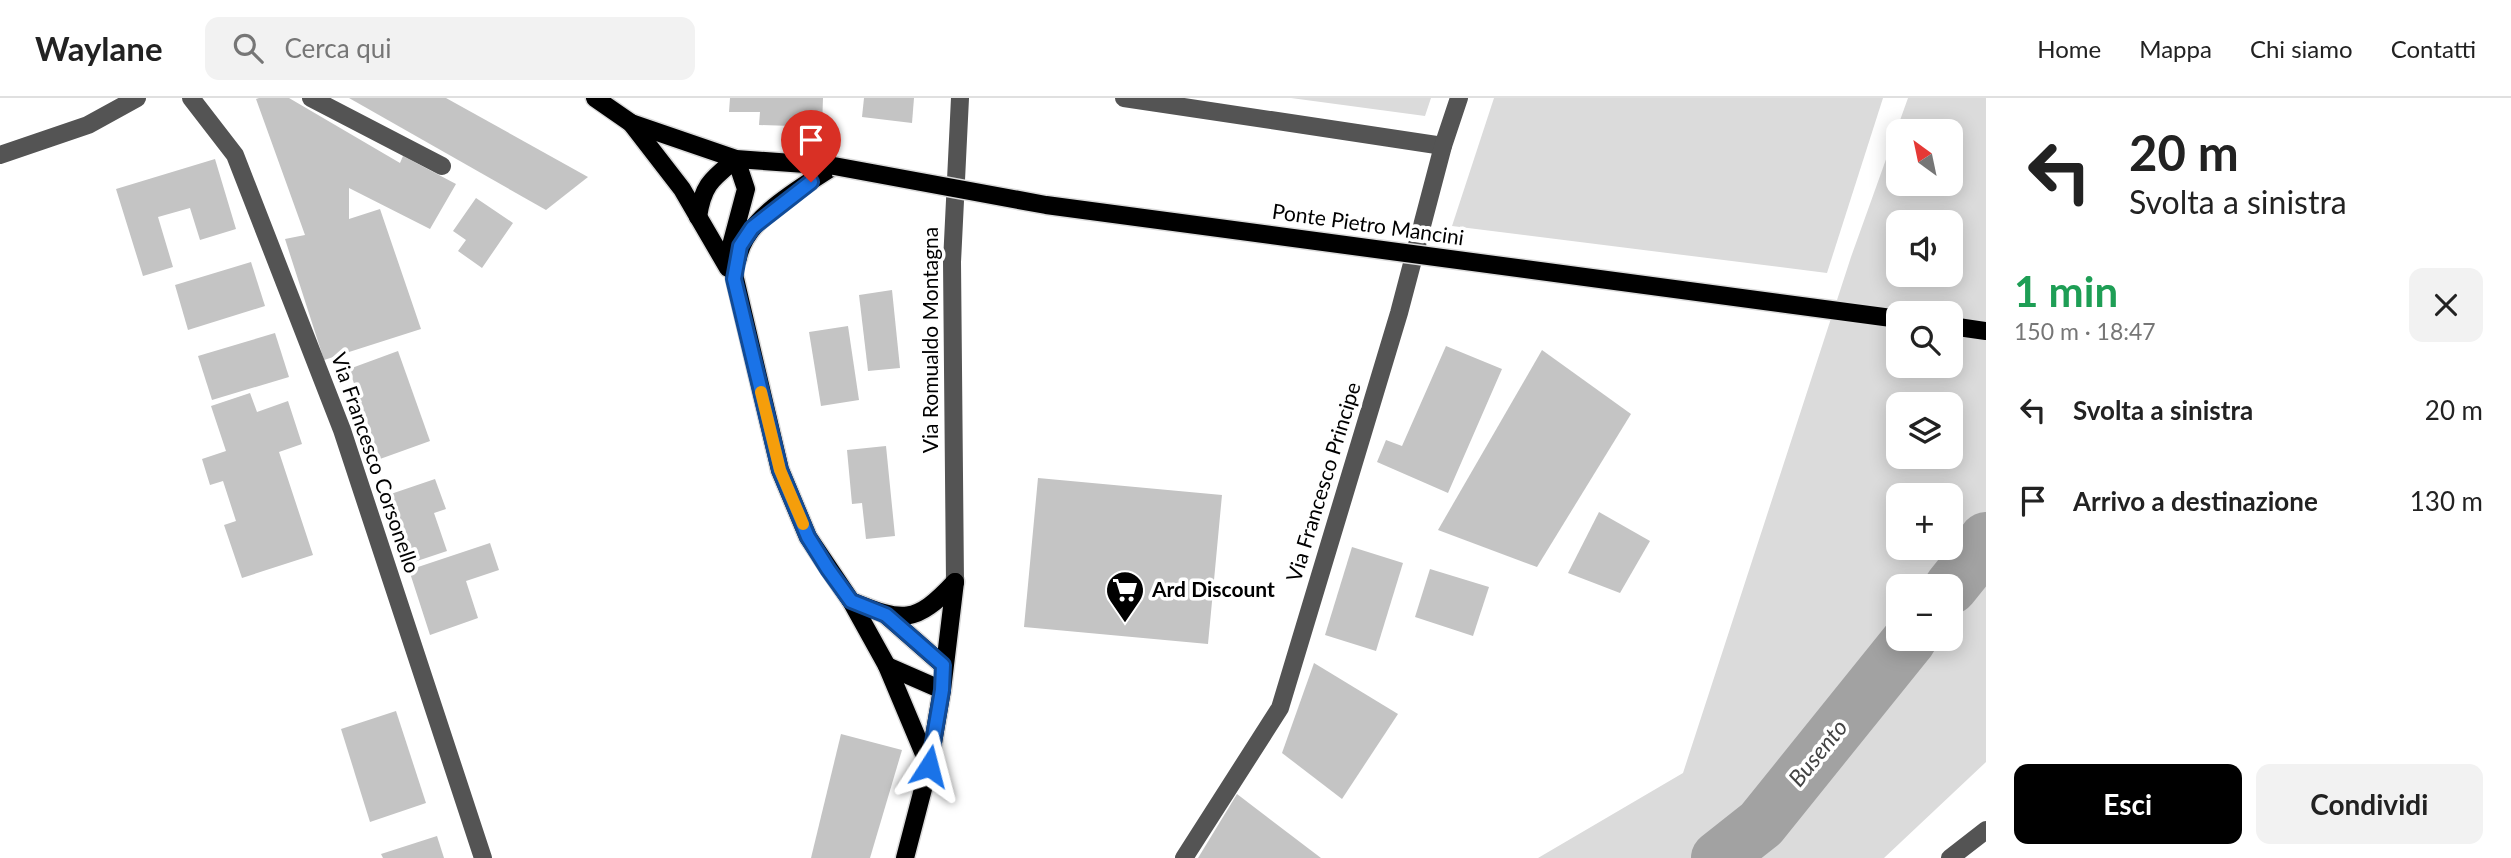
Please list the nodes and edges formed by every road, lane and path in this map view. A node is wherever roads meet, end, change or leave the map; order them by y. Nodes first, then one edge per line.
1 (137, 98) edge
2 (191, 98) edge
3 (311, 98) edge
4 (595, 98) edge
5 (960, 98) edge
6 (1124, 98) edge
7 (1460, 98) edge
8 (631, 123) junction
9 (1443, 146) junction
10 (0, 155) edge
11 (736, 159) junction
12 (442, 166) dead end
13 (834, 166) junction
14 (698, 217) junction
15 (734, 279) junction
16 (1886, 317) edge
17 (1963, 328) edge
18 (1986, 331) edge
19 (955, 582) junction
20 (851, 601) junction
21 (886, 615) junction
22 (943, 665) junction
23 (887, 666) junction
24 (942, 690) junction
25 (929, 766) junction
26 (1986, 830) edge
27 (484, 858) edge
28 (905, 858) edge
29 (1184, 858) edge
30 (1950, 858) edge

1 - 10 street
2 - 27 street, Via Francesco Corsonello
3 - 12 street
4 - 8 main road
5 - 19 street, Via Romualdo Montagna
6 - 9 street
7 - 9 street, Via Francesco Principe
8 - 11 main road, Ponte Pietro Mancini
8 - 14 main road
9 - 29 street, Via Francesco Principe
11 - 13 main road, Ponte Pietro Mancini
11 - 14 main road
11 - 15 main road
13 - 15 main road
13 - 16 main road, Ponte Pietro Mancini, bridge
14 - 15 main road
15 - 20 main road
17 - 18 main road
19 - 21 main road
19 - 22 main road
20 - 21 main road
20 - 23 main road
21 - 22 main road
22 - 24 main road
23 - 24 main road
23 - 25 main road
24 - 25 main road
25 - 28 main road
26 - 30 street

